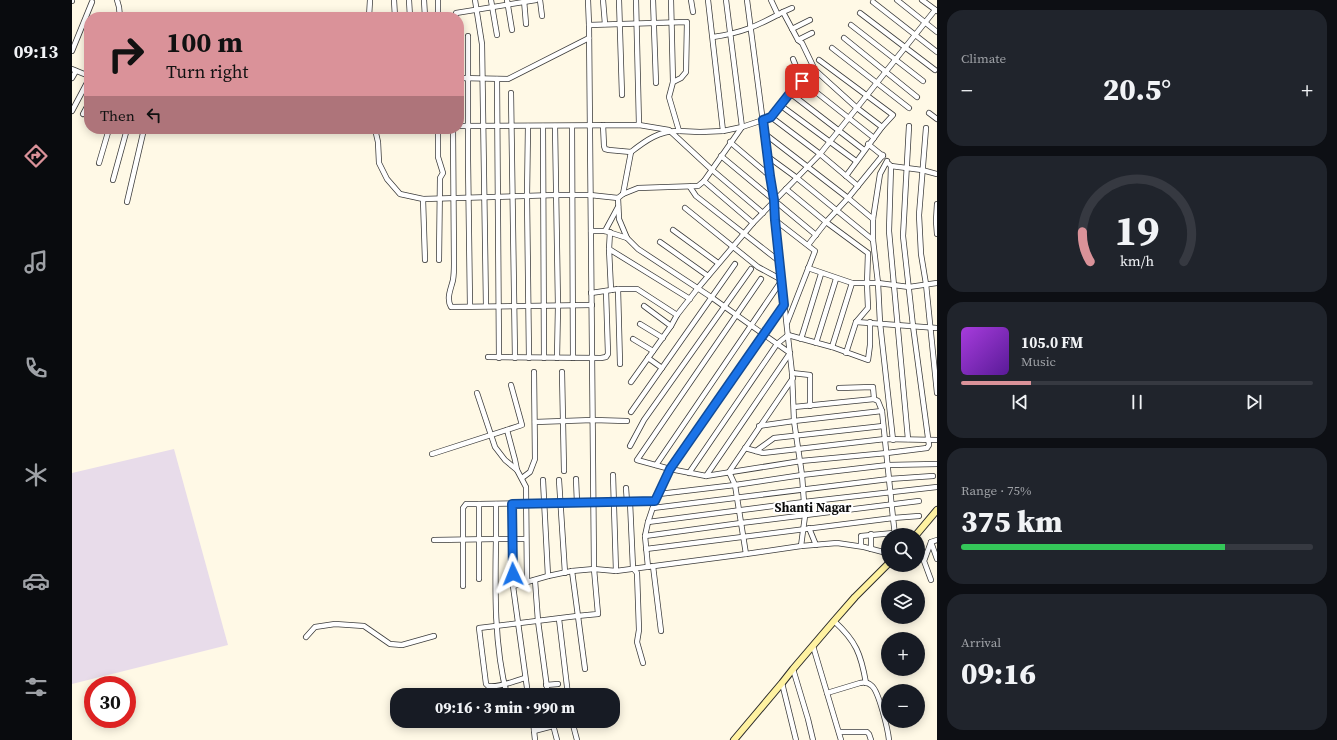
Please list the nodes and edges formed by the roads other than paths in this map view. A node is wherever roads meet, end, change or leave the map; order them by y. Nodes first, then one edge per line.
1 (117, 0) edge
2 (370, 0) edge
3 (394, 0) edge
4 (409, 0) edge
5 (424, 0) edge
6 (438, 0) edge
7 (475, 0) edge
8 (491, 0) edge
9 (536, 0) edge
10 (540, 0) edge
11 (588, 0) edge
12 (604, 0) edge
13 (619, 0) edge
14 (636, 0) edge
15 (653, 0) edge
16 (671, 0) edge
17 (692, 0) edge
18 (708, 0) edge
19 (726, 0) edge
20 (747, 0) edge
21 (771, 0) edge
22 (897, 0) edge
23 (922, 0) edge
24 (524, 1) edge
25 (92, 2) dead end
26 (507, 2) edge
27 (873, 2) dead end
28 (492, 7) junction
29 (792, 8) dead end
30 (477, 9) junction
31 (936, 11) edge
32 (88, 12) edge
33 (120, 12) edge
34 (369, 12) edge
35 (395, 12) edge
36 (410, 12) edge
37 (425, 12) edge
38 (438, 12) edge
39 (461, 12) edge
40 (693, 12) dead end
41 (783, 12) junction
42 (860, 13) dead end
43 (778, 15) junction
44 (542, 16) dead end
45 (810, 20) dead end
46 (84, 22) edge
47 (672, 22) junction
48 (637, 23) junction
49 (654, 23) junction
50 (925, 23) junction
51 (526, 24) dead end
52 (605, 24) junction
53 (620, 24) junction
54 (589, 25) junction
55 (852, 25) dead end
56 (751, 29) junction
57 (792, 29) junction
58 (512, 30) dead end
59 (937, 32) edge
60 (812, 33) dead end
61 (730, 34) junction
62 (496, 35) dead end
63 (915, 35) junction
64 (468, 36) dead end
65 (712, 36) junction
66 (589, 38) junction
67 (844, 38) dead end
68 (798, 40) junction
69 (905, 47) junction
70 (832, 48) dead end
71 (72, 51) edge
72 (937, 52) edge
73 (793, 59) dead end
74 (895, 59) junction
75 (819, 60) dead end
76 (74, 70) edge
77 (935, 70) dead end
78 (885, 71) junction
79 (84, 75) edge
80 (72, 78) edge
81 (464, 79) edge
82 (468, 79) junction
83 (482, 79) junction
84 (497, 79) junction
85 (802, 81) junction
86 (673, 82) junction
87 (923, 82) dead end
88 (656, 83) dead end
89 (877, 84) junction
90 (84, 88) edge
91 (511, 93) dead end
92 (790, 93) junction
93 (622, 95) dead end
94 (866, 95) junction
95 (917, 97) dead end
96 (780, 105) junction
97 (857, 108) junction
98 (909, 108) dead end
99 (72, 111) edge
100 (929, 113) dead end
101 (771, 117) junction
102 (848, 118) junction
103 (937, 118) edge
104 (763, 120) junction
105 (590, 125) junction
106 (603, 125) junction
107 (639, 125) junction
108 (464, 126) edge
109 (468, 126) junction
110 (482, 126) junction
111 (497, 126) junction
112 (512, 126) junction
113 (528, 126) junction
114 (543, 126) junction
115 (555, 126) junction
116 (572, 126) junction
117 (882, 126) junction
118 (909, 126) dead end
119 (742, 128) junction
120 (926, 128) dead end
121 (669, 130) junction
122 (839, 130) junction
123 (678, 131) junction
124 (723, 131) junction
125 (108, 134) edge
126 (126, 134) edge
127 (143, 134) edge
128 (376, 134) edge
129 (438, 134) edge
130 (453, 134) edge
131 (765, 134) junction
132 (874, 138) junction
133 (730, 142) junction
134 (830, 142) junction
135 (868, 144) junction
136 (864, 150) junction
137 (631, 152) junction
138 (820, 154) junction
139 (883, 155) junction
140 (721, 156) junction
141 (767, 156) junction
142 (856, 161) junction
143 (887, 161) junction
144 (99, 163) dead end
145 (891, 166) junction
146 (808, 167) junction
147 (907, 168) junction
148 (711, 169) junction
149 (922, 170) junction
150 (937, 174) edge
151 (770, 176) junction
152 (846, 176) junction
153 (797, 178) junction
154 (113, 180) dead end
155 (704, 181) junction
156 (858, 186) junction
157 (690, 187) junction
158 (786, 189) junction
159 (623, 194) junction
160 (556, 195) junction
161 (572, 195) junction
162 (590, 195) junction
163 (513, 196) junction
164 (526, 196) junction
165 (543, 196) junction
166 (484, 197) junction
167 (498, 197) junction
168 (454, 198) junction
169 (468, 198) junction
170 (618, 198) junction
171 (848, 198) junction
172 (440, 199) junction
173 (424, 200) junction
174 (774, 200) junction
175 (126, 202) dead end
176 (937, 204) edge
177 (618, 206) junction
178 (685, 208) dead end
179 (836, 210) junction
180 (763, 213) junction
181 (775, 220) junction
182 (873, 220) junction
183 (826, 222) junction
184 (753, 224) junction
185 (673, 230) dead end
186 (591, 231) junction
187 (607, 231) junction
188 (744, 234) junction
189 (937, 234) edge
190 (816, 235) junction
191 (627, 238) junction
192 (873, 240) junction
193 (660, 242) dead end
194 (808, 245) junction
195 (733, 247) junction
196 (609, 249) junction
197 (425, 260) dead end
198 (439, 260) dead end
199 (779, 261) junction
200 (718, 263) junction
201 (735, 264) dead end
202 (808, 268) junction
203 (751, 269) dead end
204 (821, 274) junction
205 (708, 276) junction
206 (761, 279) dead end
207 (836, 279) junction
208 (782, 280) junction
209 (937, 282) edge
210 (852, 283) junction
211 (878, 283) junction
212 (867, 284) junction
213 (926, 284) junction
214 (894, 286) junction
215 (909, 287) junction
216 (698, 288) junction
217 (618, 289) junction
218 (609, 290) junction
219 (592, 293) junction
220 (711, 296) junction
221 (690, 299) junction
222 (592, 305) junction
223 (784, 305) junction
224 (470, 306) junction
225 (486, 306) junction
226 (499, 306) junction
227 (514, 306) junction
228 (528, 306) junction
229 (544, 306) junction
230 (558, 306) junction
231 (573, 306) junction
232 (644, 306) dead end
233 (724, 306) junction
234 (677, 315) junction
235 (737, 315) junction
236 (856, 322) junction
237 (870, 322) junction
238 (787, 323) junction
239 (880, 323) junction
240 (640, 324) dead end
241 (897, 324) junction
242 (751, 325) junction
243 (671, 326) junction
244 (913, 326) junction
245 (931, 328) junction
246 (937, 328) edge
247 (763, 334) junction
248 (788, 335) junction
249 (663, 338) junction
250 (633, 339) dead end
251 (801, 339) junction
252 (816, 343) junction
253 (777, 344) junction
254 (832, 348) junction
255 (653, 351) junction
256 (790, 353) junction
257 (846, 353) junction
258 (488, 358) dead end
259 (499, 358) junction
260 (516, 358) junction
261 (529, 358) junction
262 (544, 358) junction
263 (557, 358) junction
264 (573, 358) junction
265 (592, 358) junction
266 (648, 358) junction
267 (620, 364) dead end
268 (662, 368) junction
269 (534, 372) dead end
270 (562, 372) dead end
271 (793, 375) junction
272 (631, 382) dead end
273 (511, 385) dead end
274 (839, 388) dead end
275 (477, 393) dead end
276 (937, 393) edge
277 (874, 399) junction
278 (810, 406) junction
279 (794, 407) junction
280 (882, 411) junction
281 (631, 412) dead end
282 (593, 420) junction
283 (627, 421) dead end
284 (794, 421) junction
285 (535, 422) junction
286 (563, 422) junction
287 (759, 426) junction
288 (883, 426) junction
289 (507, 430) junction
290 (491, 434) junction
291 (797, 434) junction
292 (885, 439) junction
293 (908, 439) junction
294 (927, 439) junction
295 (893, 440) junction
296 (937, 440) edge
297 (630, 446) dead end
298 (745, 448) junction
299 (799, 448) junction
300 (756, 451) junction
301 (432, 454) dead end
302 (887, 454) junction
303 (801, 461) junction
304 (937, 464) edge
305 (656, 465) junction
306 (888, 465) junction
307 (670, 469) junction
308 (517, 470) junction
309 (564, 471) dead end
310 (729, 472) junction
311 (689, 473) junction
312 (613, 475) dead end
313 (802, 475) junction
314 (706, 476) junction
315 (933, 476) dead end
316 (522, 478) junction
317 (576, 479) dead end
318 (889, 479) junction
319 (542, 480) dead end
320 (560, 480) dead end
321 (735, 485) junction
322 (937, 487) edge
323 (626, 488) dead end
324 (803, 489) junction
325 (890, 492) junction
326 (659, 494) junction
327 (737, 497) junction
328 (655, 501) junction
329 (594, 502) junction
330 (615, 502) junction
331 (629, 502) junction
332 (804, 502) junction
333 (919, 502) dead end
334 (577, 503) junction
335 (479, 504) junction
336 (496, 504) junction
337 (512, 504) junction
338 (527, 504) junction
339 (543, 504) junction
340 (561, 504) junction
341 (892, 506) junction
342 (653, 508) junction
343 (739, 510) junction
344 (937, 510) edge
345 (805, 516) junction
346 (919, 516) dead end
347 (893, 518) junction
348 (648, 522) junction
349 (741, 523) junction
350 (809, 528) junction
351 (894, 528) edge
352 (922, 528) edge
353 (803, 529) junction
354 (871, 534) junction
355 (881, 534) edge
356 (645, 536) junction
357 (743, 537) junction
358 (512, 538) junction
359 (464, 539) junction
360 (479, 539) junction
361 (496, 539) junction
362 (526, 539) junction
363 (434, 540) dead end
364 (937, 540) edge
365 (931, 542) junction
366 (816, 545) junction
367 (801, 546) junction
368 (861, 546) junction
369 (646, 549) junction
370 (871, 549) junction
371 (881, 552) edge
372 (746, 554) junction
373 (937, 559) edge
374 (650, 566) junction
375 (632, 568) junction
376 (594, 569) junction
377 (572, 571) junction
378 (616, 571) junction
379 (881, 571) edge
380 (565, 573) junction
381 (548, 576) junction
382 (480, 579) dead end
383 (535, 580) junction
384 (931, 580) dead end
385 (528, 582) junction
386 (463, 586) dead end
387 (514, 586) junction
388 (577, 616) junction
389 (559, 619) junction
390 (538, 621) junction
391 (834, 621) junction
392 (518, 624) junction
393 (497, 626) junction
394 (661, 631) dead end
395 (434, 636) dead end
396 (306, 637) dead end
397 (814, 646) junction
398 (643, 663) dead end
399 (793, 668) junction
400 (585, 669) dead end
401 (525, 678) junction
402 (782, 683) junction
403 (866, 683) junction
404 (504, 684) junction
405 (558, 684) dead end
406 (546, 685) junction
407 (505, 688) edge
408 (527, 688) edge
409 (547, 688) edge
410 (567, 688) edge
411 (828, 693) junction
412 (534, 728) edge
413 (542, 728) edge
414 (554, 728) edge
415 (574, 728) edge
416 (534, 731) junction
417 (839, 732) junction
418 (535, 740) edge
419 (557, 740) edge
420 (577, 740) edge
421 (734, 740) edge
422 (796, 740) edge
423 (813, 740) edge
424 (841, 740) edge
425 (871, 740) edge
426 (889, 740) edge

1 - 33 street
2 - 34 street
3 - 35 street
4 - 36 street
5 - 37 street
6 - 38 street
7 - 30 street
8 - 28 street
9 - 24 street
10 - 44 street
11 - 54 street
12 - 52 street
13 - 53 street
14 - 48 street
15 - 49 street
16 - 47 street
17 - 40 street
18 - 65 street
19 - 61 street
20 - 56 street
21 - 43 street
22 - 50 street
23 - 31 street
24 - 26 street
24 - 51 street
25 - 32 street
26 - 28 street
26 - 58 street
27 - 63 street
28 - 30 street
28 - 62 street
29 - 41 street
30 - 39 street
30 - 83 street
31 - 50 street
41 - 43 street
41 - 57 street
42 - 69 street
43 - 56 street
45 - 57 street
46 - 71 street
47 - 49 street
47 - 86 street
47 - 86 street
48 - 49 street
48 - 53 street
48 - 107 street
49 - 88 street
50 - 59 street
50 - 63 street
52 - 53 street
52 - 54 street
53 - 93 street
54 - 66 street
55 - 74 street
56 - 61 street
56 - 104 street
57 - 68 street
60 - 68 street
61 - 65 street
61 - 119 street
63 - 69 street
63 - 72 street
64 - 82 street
65 - 124 street
66 - 84 street
66 - 105 street
67 - 78 street
68 - 97 street
69 - 74 street
69 - 77 street
70 - 89 street
73 - 85 street
74 - 78 street
74 - 87 street
75 - 94 street
76 - 79 street
76 - 80 street
78 - 89 street
78 - 95 street
81 - 82 street
82 - 83 street
82 - 109 street
83 - 84 street
83 - 110 street
84 - 111 street
85 - 92 street
85 - 102 street
86 - 123 street
89 - 94 street
89 - 98 street
90 - 99 street
91 - 112 street
92 - 96 street
92 - 122 street
94 - 97 street
94 - 117 street
96 - 101 street
96 - 134 street
97 - 102 street
97 - 117 street
100 - 103 street
101 - 104 street
101 - 138 street
102 - 122 street
102 - 132 street
104 - 119 street
104 - 131 street
105 - 106 street
105 - 116 street
105 - 162 street
106 - 107 street
106 - 137 street
107 - 121 street
108 - 109 street
109 - 110 street
109 - 169 street
110 - 111 street
110 - 166 street
111 - 112 street
111 - 167 street
112 - 113 street
112 - 163 street
113 - 114 street
113 - 164 street
114 - 115 street
114 - 165 street
115 - 116 street
115 - 160 street
116 - 161 street
117 - 132 street
118 - 147 street
119 - 124 street
119 - 133 street
120 - 149 street
121 - 123 street
121 - 137 street
121 - 148 street
122 - 134 street
122 - 136 street
123 - 124 street
125 - 144 street
126 - 154 street
127 - 175 street
128 - 173 street
129 - 172 street
130 - 168 street
131 - 141 street
131 - 146 street
132 - 135 street
133 - 140 street
133 - 151 street
134 - 138 street
134 - 142 street
135 - 136 street
135 - 139 street
136 - 142 street
137 - 159 street
138 - 146 street
138 - 152 street
139 - 143 street
139 - 156 street
140 - 148 street
140 - 174 street
141 - 151 street
141 - 153 street
142 - 152 street
143 - 145 street
143 - 182 street
145 - 147 street
145 - 214 street
146 - 153 street
146 - 171 street
147 - 149 street
147 - 215 street
148 - 155 street
148 - 180 street
149 - 150 street
149 - 213 street
151 - 174 street
152 - 156 street
153 - 158 street
153 - 179 street
155 - 157 street
155 - 184 street
156 - 171 street
157 - 159 street
157 - 188 street
158 - 174 street
158 - 183 street
159 - 170 street
160 - 161 street
160 - 165 street
160 - 230 street
161 - 162 street
161 - 231 street
162 - 170 street
162 - 186 street
163 - 164 street
163 - 167 street
163 - 227 street
164 - 165 street
164 - 228 street
165 - 229 street
166 - 167 street
166 - 169 street
166 - 225 street
167 - 226 street
168 - 169 street
168 - 172 street
168 - 224 street
169 - 224 street
170 - 177 street
171 - 179 street
171 - 182 street
172 - 173 street
172 - 198 street
173 - 197 street
174 - 180 street
174 - 181 street
174 - 190 street
176 - 189 street
177 - 187 street
177 - 191 street
178 - 195 street
179 - 183 street
179 - 192 street
180 - 184 street
181 - 194 street
181 - 199 street
182 - 192 street
183 - 190 street
183 - 212 street
184 - 188 street
185 - 200 street
186 - 187 street
186 - 219 street
187 - 191 street
187 - 196 street
188 - 195 street
188 - 199 street
190 - 194 street
191 - 216 street
192 - 211 street
193 - 205 street
194 - 202 street
195 - 200 street
195 - 208 street
196 - 218 street
196 - 221 street
199 - 208 street
200 - 205 street
201 - 220 street
202 - 204 street
202 - 238 street
203 - 233 street
204 - 207 street
204 - 251 street
205 - 216 street
206 - 235 street
207 - 210 street
207 - 252 street
208 - 223 street
208 - 242 street
209 - 213 street
210 - 212 street
210 - 254 street
211 - 212 street
211 - 214 street
211 - 239 street
212 - 236 street
213 - 215 street
213 - 245 street
214 - 215 street
214 - 241 street
215 - 244 street
216 - 220 street
216 - 221 street
217 - 218 street
217 - 234 street
217 - 267 street
218 - 219 street
218 - 265 street
219 - 222 street
220 - 233 street
220 - 268 street
221 - 234 street
222 - 231 street
222 - 265 street
223 - 238 street
223 - 247 street
224 - 225 street
225 - 226 street
226 - 227 street
226 - 259 street
227 - 228 street
227 - 260 street
228 - 229 street
228 - 261 street
229 - 230 street
229 - 262 street
230 - 231 street
230 - 263 street
231 - 264 street
232 - 243 street
233 - 235 street
233 - 297 street
234 - 243 street
235 - 242 street
235 - 305 street
236 - 237 street
236 - 257 street
237 - 239 street
237 - 257 street
238 - 248 street
239 - 241 street
239 - 295 street
240 - 249 street
241 - 244 street
241 - 293 street
242 - 247 street
242 - 305 street
243 - 249 street
244 - 245 street
244 - 294 street
245 - 246 street
245 - 276 street
247 - 253 street
247 - 307 street
248 - 251 street
248 - 253 street
248 - 256 street
249 - 255 street
250 - 255 street
251 - 252 street
252 - 254 street
253 - 256 street
253 - 311 street
254 - 257 street
255 - 266 street
256 - 271 street
256 - 314 street
258 - 259 street
259 - 260 street
260 - 261 street
261 - 262 street
262 - 263 street
263 - 264 street
264 - 265 street
265 - 282 street
266 - 268 street
266 - 272 street
268 - 281 street
269 - 285 street
270 - 286 street
271 - 278 street
271 - 279 street
271 - 287 street
273 - 289 street
274 - 277 street
275 - 290 street
277 - 278 street
277 - 280 street
278 - 279 street
279 - 284 street
280 - 284 street
280 - 288 street
282 - 283 street
282 - 286 street
282 - 329 street
284 - 287 street
284 - 291 street
285 - 286 street
285 - 316 street
286 - 309 street
287 - 298 street
288 - 291 street
288 - 292 street
289 - 290 street
289 - 308 street
290 - 301 street
290 - 308 street
291 - 299 street
291 - 300 street
292 - 295 street
292 - 299 street
292 - 302 street
293 - 294 street
293 - 295 street
294 - 296 street
294 - 302 street
298 - 300 street
298 - 310 street
299 - 300 street
299 - 303 street
302 - 303 street
302 - 306 street
303 - 310 street
303 - 313 street
304 - 306 street
305 - 307 street
306 - 313 street
306 - 318 street
307 - 311 street
307 - 326 street
308 - 316 street
310 - 314 street
310 - 321 street
311 - 314 street
312 - 330 street
313 - 321 street
313 - 324 street
315 - 318 street
316 - 338 street
317 - 334 street
318 - 324 street
318 - 325 street
319 - 339 street
320 - 340 street
321 - 326 street
321 - 327 street
322 - 325 street
323 - 331 street
324 - 327 street
324 - 332 street
325 - 332 street
325 - 341 street
326 - 328 street
327 - 342 street
327 - 343 street
328 - 331 street
328 - 342 street
329 - 330 street
329 - 334 street
329 - 376 street
330 - 331 street
330 - 378 street
331 - 375 street
332 - 343 street
332 - 345 street
333 - 341 street
334 - 340 street
335 - 336 street
335 - 359 street
335 - 360 street
336 - 337 street
336 - 361 street
337 - 338 street
337 - 358 street
338 - 339 street
338 - 362 street
339 - 340 street
339 - 381 street
340 - 380 street
341 - 345 street
341 - 347 street
342 - 348 street
343 - 348 street
343 - 349 street
344 - 352 street
345 - 349 street
345 - 353 street
346 - 347 street
347 - 350 street
347 - 351 street
348 - 356 street
349 - 356 street
349 - 357 street
350 - 353 street
350 - 366 street
353 - 357 street
353 - 367 street
354 - 355 street
354 - 368 street
354 - 370 street
356 - 369 street
357 - 369 street
357 - 372 street
358 - 361 street
358 - 362 street
358 - 387 street
359 - 360 street
359 - 363 street
359 - 386 street
360 - 361 street
360 - 382 street
361 - 393 street
362 - 385 street
364 - 365 street
365 - 373 street
365 - 384 street
366 - 367 street
366 - 368 street
367 - 372 street
368 - 370 street
369 - 374 street
370 - 371 street
372 - 374 street
374 - 375 street
374 - 394 street
375 - 378 street
375 - 398 street
376 - 377 street
376 - 378 street
376 - 388 street
377 - 380 street
377 - 388 street
379 - 391 street
380 - 381 street
381 - 383 street
383 - 385 street
383 - 390 street
385 - 387 street
387 - 392 street
388 - 389 street
388 - 400 street
389 - 390 street
389 - 410 street
390 - 392 street
390 - 406 street
391 - 397 street
391 - 403 street
392 - 393 street
392 - 401 street
393 - 404 street
393 - 404 street
395 - 396 street
397 - 399 street
397 - 411 street
399 - 402 street
399 - 423 street
401 - 404 street
401 - 408 street
402 - 421 street
402 - 422 street
403 - 411 street
403 - 426 street
404 - 407 street
405 - 406 street
406 - 409 street
411 - 417 street
412 - 416 street
413 - 416 street
414 - 419 street
415 - 420 street
416 - 418 street
417 - 424 street
417 - 425 street

